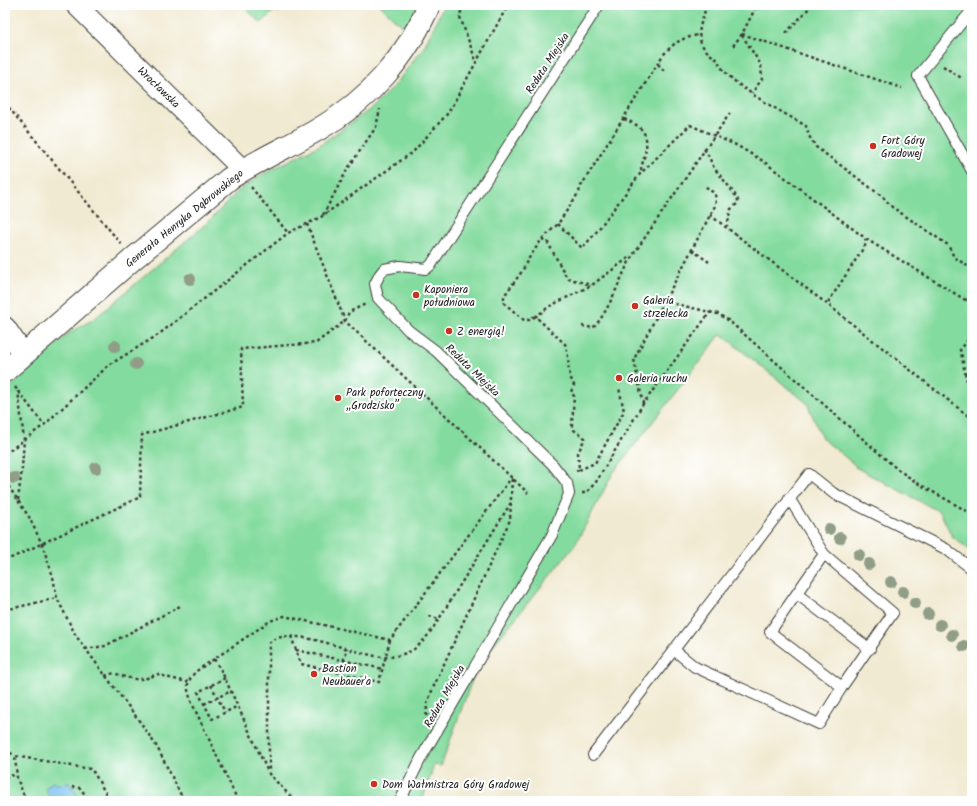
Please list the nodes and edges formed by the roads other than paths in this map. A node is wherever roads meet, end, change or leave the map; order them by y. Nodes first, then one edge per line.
1 (76, 5) edge
2 (429, 5) edge
3 (599, 5) edge
4 (972, 10) edge
5 (243, 170) junction
6 (972, 171) edge
7 (5, 327) edge
8 (24, 355) junction
9 (10, 379) edge
10 (789, 498) junction
11 (824, 554) junction
12 (972, 569) edge
13 (797, 594) junction
14 (870, 649) junction
15 (674, 650) junction
16 (842, 687) junction
17 (593, 755) dead end
18 (400, 801) edge

1 - 5 street, Wrocławska
2 - 5 street, Generała Henryka Dąbrowskiego
3 - 18 lane, Reduta Miejska
4 - 6 lane
5 - 8 street, Generała Henryka Dąbrowskiego
7 - 8 street
8 - 9 street, Generała Henryka Dąbrowskiego
10 - 11 lane
10 - 12 lane
10 - 15 lane
11 - 13 lane
11 - 14 lane
13 - 14 lane
13 - 16 lane
14 - 16 lane
15 - 16 lane
15 - 17 lane

